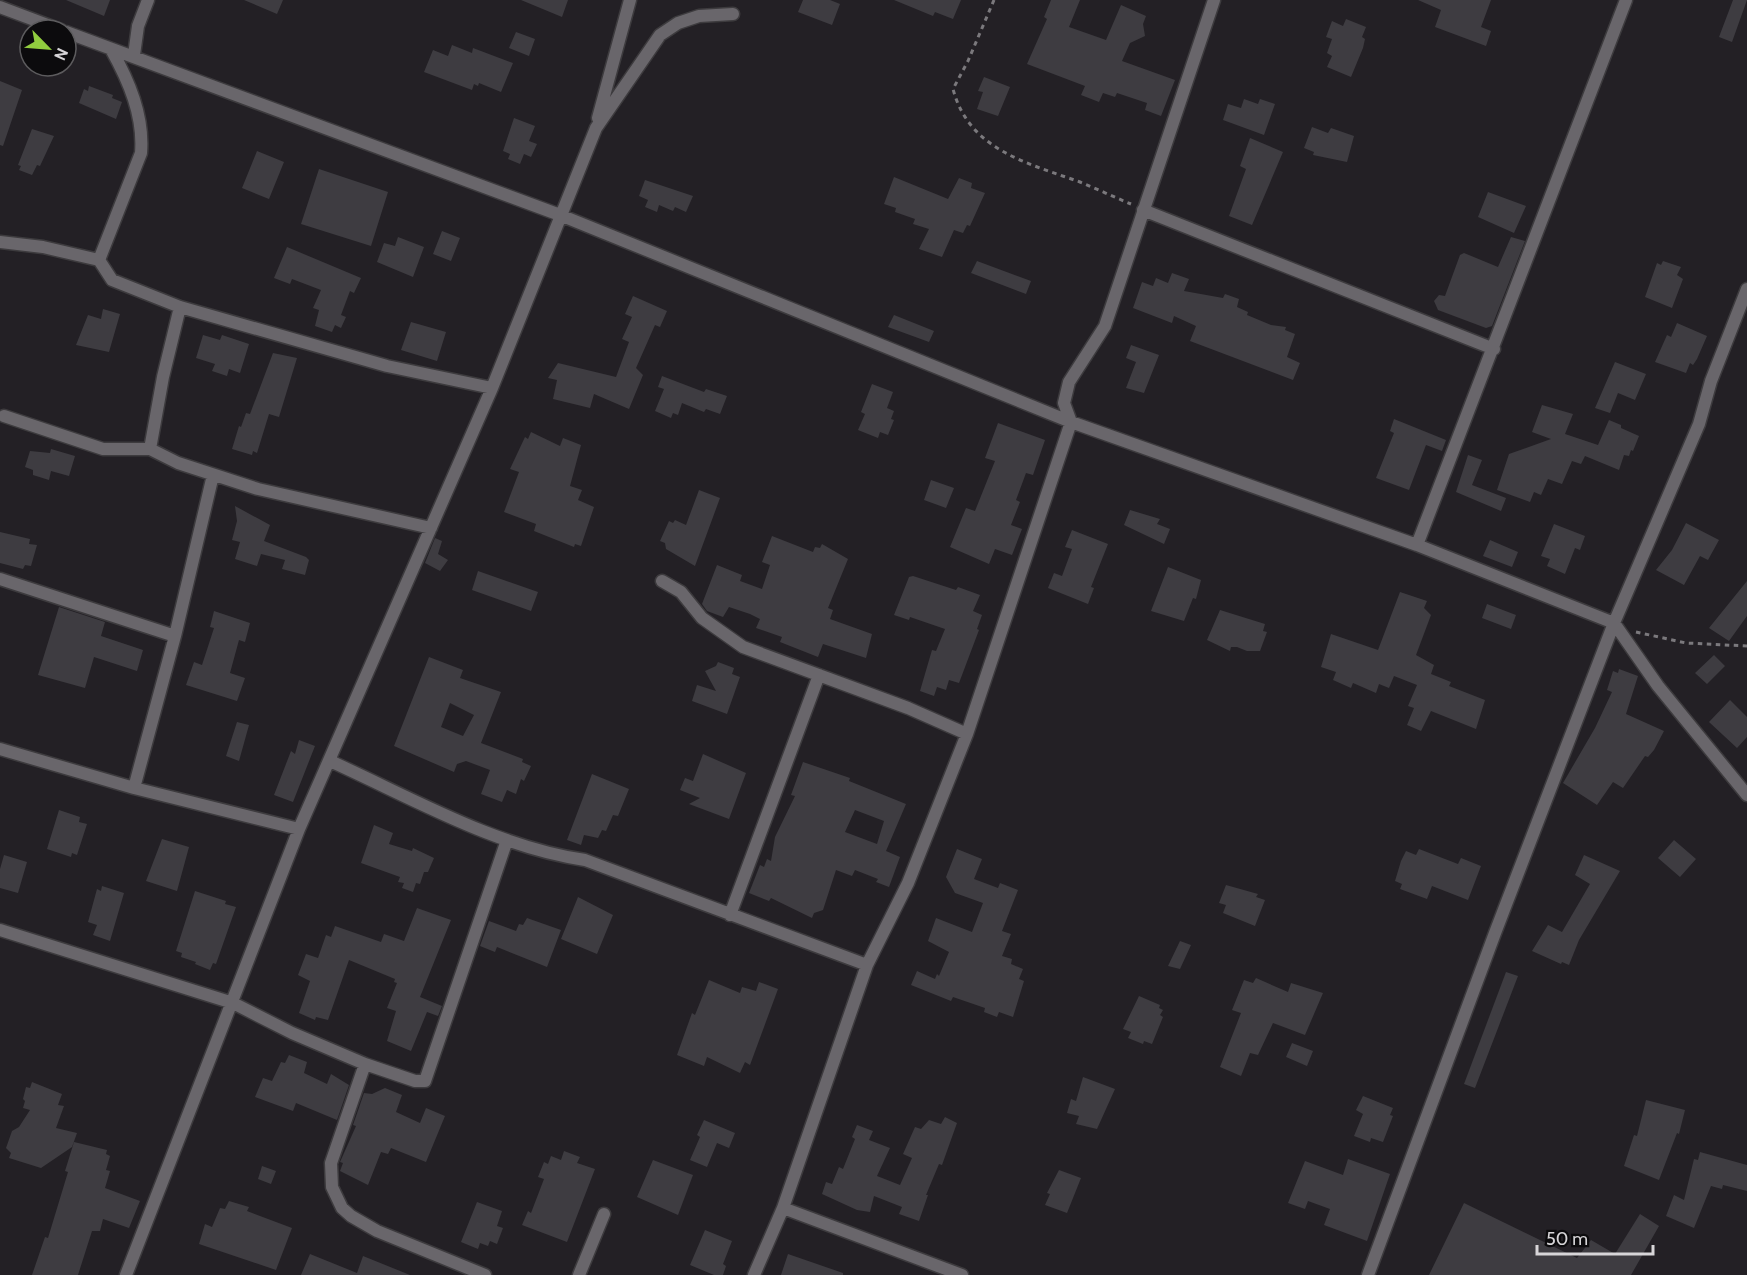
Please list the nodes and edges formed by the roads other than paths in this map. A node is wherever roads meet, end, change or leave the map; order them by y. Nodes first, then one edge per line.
1 (148, 0) edge
2 (630, 0) edge
3 (1214, 0) edge
4 (1626, 0) edge
5 (0, 7) edge
6 (733, 14) dead end
7 (29, 18) edge
8 (78, 37) edge
9 (111, 49) junction
10 (134, 55) junction
11 (596, 128) junction
12 (1143, 210) junction
13 (560, 215) junction
14 (0, 242) edge
15 (99, 260) junction
16 (1747, 289) edge
17 (180, 308) junction
18 (1494, 349) junction
19 (492, 388) junction
20 (4, 416) dead end
21 (1071, 422) junction
22 (150, 449) junction
23 (213, 476) junction
24 (431, 528) junction
25 (1417, 545) junction
26 (0, 579) edge
27 (662, 581) dead end
28 (1614, 623) junction
29 (175, 636) junction
30 (819, 675) junction
31 (967, 734) junction
32 (0, 749) edge
33 (330, 761) junction
34 (134, 788) junction
35 (1747, 795) edge
36 (299, 829) junction
37 (507, 840) junction
38 (730, 915) junction
39 (0, 930) edge
40 (867, 965) junction
41 (233, 1003) junction
42 (365, 1064) junction
43 (783, 1208) junction
44 (604, 1215) dead end
45 (126, 1275) edge
46 (485, 1275) edge
47 (579, 1275) edge
48 (754, 1275) edge
49 (962, 1275) edge
50 (1368, 1275) edge

1 - 10 street
2 - 11 street
3 - 12 street
4 - 18 street
5 - 7 street
6 - 11 street
8 - 9 street
9 - 10 street
9 - 15 street
10 - 13 street
11 - 13 street
12 - 18 street
12 - 21 street
13 - 19 street
13 - 21 street
14 - 15 street
15 - 17 street
16 - 28 street
17 - 19 street
17 - 22 street
18 - 25 street
19 - 24 street
20 - 22 street
21 - 25 street
21 - 31 street
22 - 23 street
23 - 24 street
23 - 29 street
24 - 33 street
25 - 28 street
26 - 29 street
27 - 30 street
28 - 35 street
28 - 50 street
29 - 34 street
30 - 31 street
30 - 38 street
31 - 40 street
32 - 34 street
33 - 36 street
33 - 37 street
34 - 36 street
36 - 41 street
37 - 38 street
37 - 42 street
38 - 40 street
39 - 41 street
40 - 43 street
41 - 42 street
41 - 45 street
42 - 46 street
43 - 48 street
43 - 49 street
44 - 47 street

